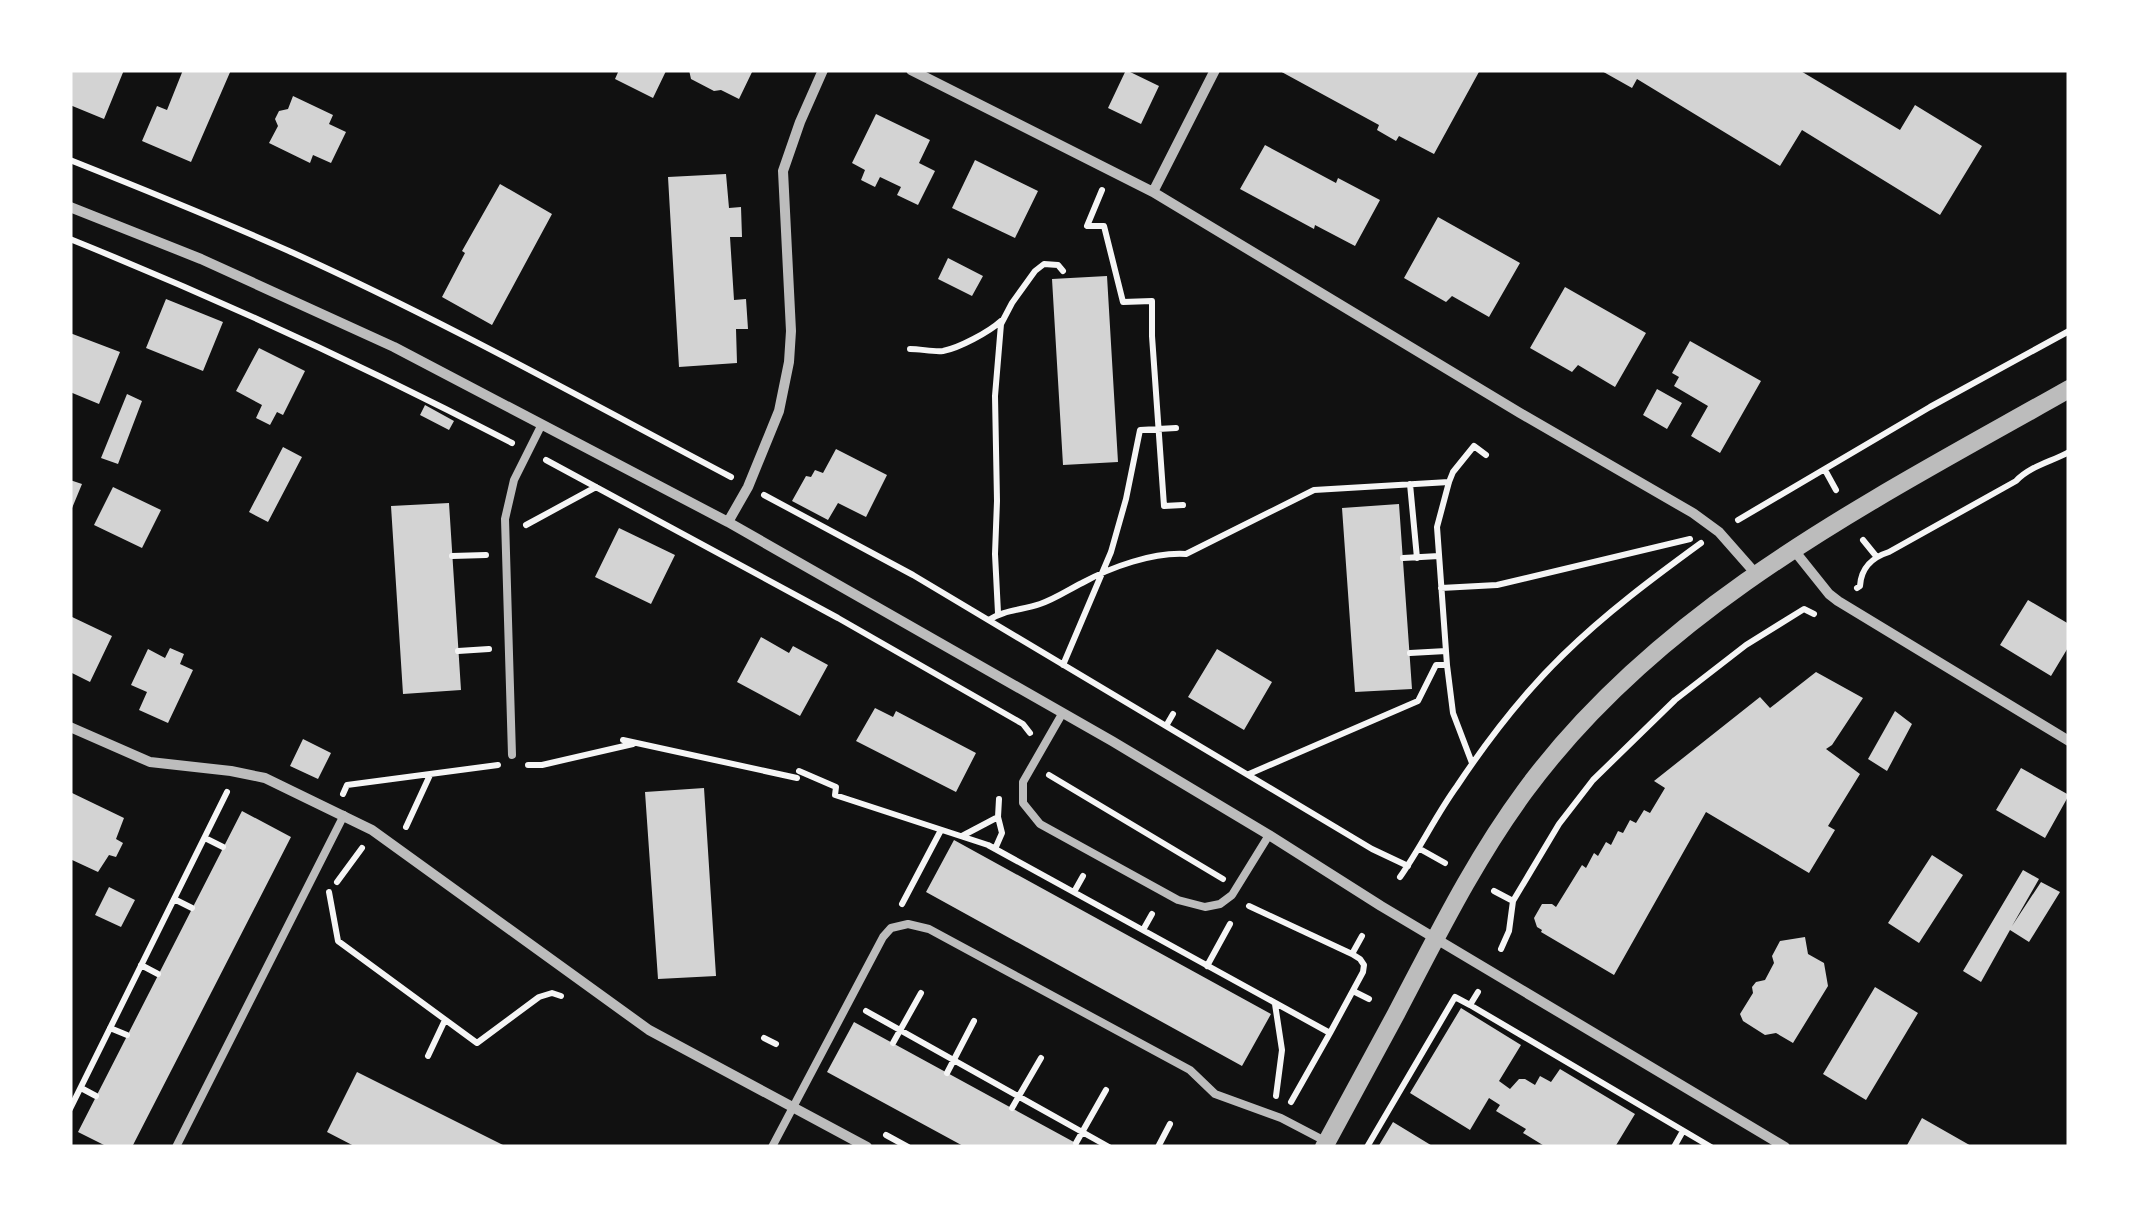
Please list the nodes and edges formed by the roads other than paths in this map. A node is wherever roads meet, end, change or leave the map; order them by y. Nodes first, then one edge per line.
1 (823, 70) edge
2 (911, 70) edge
3 (1215, 70) edge
4 (1154, 192) junction
5 (70, 207) edge
6 (2069, 389) edge
7 (541, 426) junction
8 (728, 522) junction
9 (1792, 549) junction
10 (1756, 574) junction
11 (1062, 714) junction
12 (70, 727) edge
13 (2069, 741) edge
14 (512, 759) road end
15 (344, 816) junction
16 (1269, 835) junction
17 (1435, 937) junction
18 (794, 1107) junction
19 (1325, 1144) edge
20 (176, 1147) edge
21 (772, 1147) edge
22 (867, 1147) edge
23 (1785, 1147) edge

1 - 8 street
2 - 4 street
3 - 4 street
4 - 10 street
5 - 7 street
6 - 9 street
7 - 8 street
7 - 14 lane
8 - 11 street
9 - 10 street
9 - 13 street
10 - 17 street
11 - 16 street
11 - 16 lane
12 - 15 street
15 - 18 street
15 - 20 lane
16 - 17 street
17 - 19 street
17 - 23 street
18 - 19 lane
18 - 21 lane
18 - 22 street

